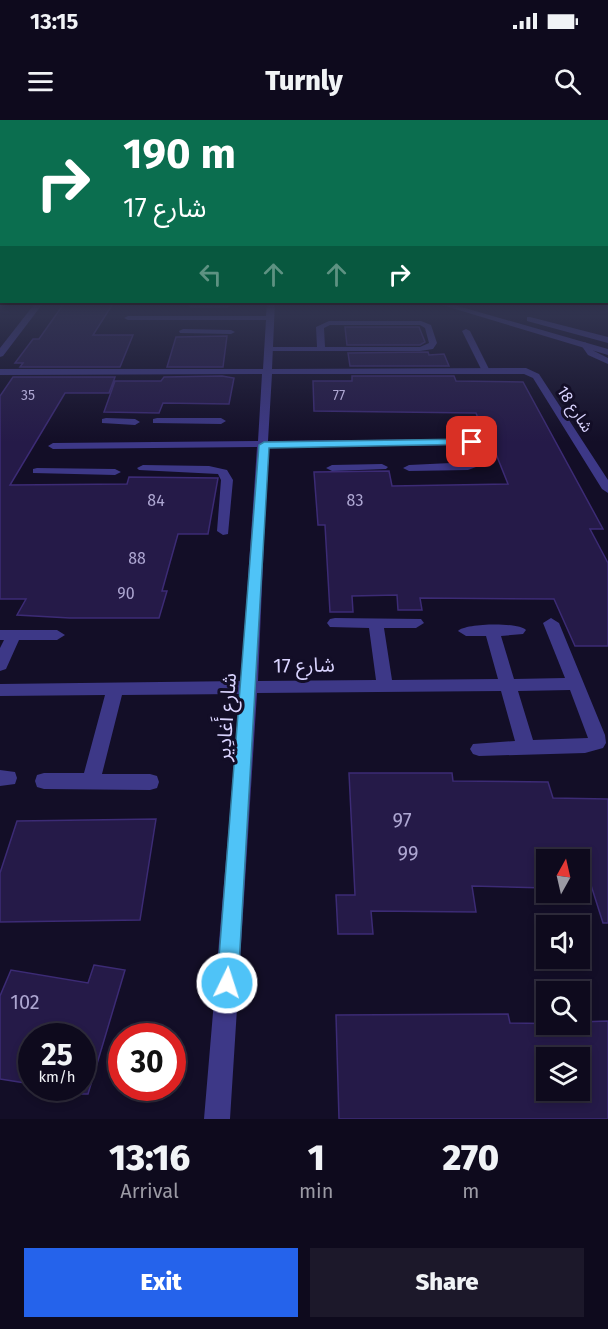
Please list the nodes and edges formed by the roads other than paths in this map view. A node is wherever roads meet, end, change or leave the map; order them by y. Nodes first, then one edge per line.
1 (268, 349) joint
2 (321, 349) joint
3 (421, 349) edge
4 (475, 349) edge
5 (588, 349) edge
6 (608, 361) edge
7 (267, 371) junction
8 (486, 371) junction
9 (0, 372) edge
10 (106, 421) dead end
11 (157, 421) dead end
12 (189, 421) junction
13 (135, 422) dead end
14 (220, 422) dead end
15 (466, 425) dead end
16 (115, 434) junction
17 (472, 442) junction
18 (346, 444) junction
19 (183, 445) junction
20 (264, 445) junction
21 (53, 446) dead end
22 (428, 455) junction
23 (87, 458) junction
24 (382, 467) dead end
25 (143, 468) dead end
26 (332, 468) dead end
27 (351, 468) junction
28 (408, 468) dead end
29 (176, 469) junction
30 (37, 471) dead end
31 (115, 472) dead end
32 (608, 489) edge
33 (223, 531) dead end
34 (335, 623) dead end
35 (376, 623) junction
36 (416, 623) dead end
37 (551, 623) dead end
38 (492, 630) junction
39 (518, 630) dead end
40 (466, 631) dead end
41 (7, 635) edge
42 (57, 635) dead end
43 (0, 665) edge
44 (575, 684) junction
45 (508, 685) junction
46 (385, 686) junction
47 (249, 688) junction
48 (115, 689) junction
49 (0, 690) edge
50 (526, 747) junction
51 (479, 749) dead end
52 (44, 781) dead end
53 (91, 781) junction
54 (150, 782) dead end
55 (218, 1119) edge

1 - 2 lane
1 - 7 street, شارع أَغادِير
2 - 3 lane
4 - 8 lane
5 - 6 street
7 - 8 street
7 - 9 street
7 - 20 street, شارع أَغادِير
8 - 32 street, شارع 18
10 - 16 street
11 - 12 street
12 - 14 street
12 - 19 street
13 - 16 street
15 - 17 street
16 - 19 street
16 - 23 street
17 - 22 street
17 - 22 street
18 - 20 street
18 - 22 street
18 - 27 street
19 - 20 street
19 - 29 street
20 - 47 street, شارع أَغادِير
21 - 23 street
22 - 28 street
23 - 30 street
23 - 31 street
24 - 27 street
25 - 29 street
26 - 27 street
29 - 33 street
34 - 35 street
35 - 36 street
35 - 46 street
37 - 44 street
38 - 39 street
38 - 40 street
38 - 45 street
41 - 42 street
41 - 43 street
44 - 45 street, شارع 17
44 - 50 street
45 - 46 street, شارع 17
45 - 50 street
46 - 47 street, شارع 17
47 - 48 street, شارع 17
47 - 55 street, شارع أَغادِير
48 - 49 street, شارع 17
48 - 53 street
50 - 51 street
52 - 53 street
53 - 54 street

